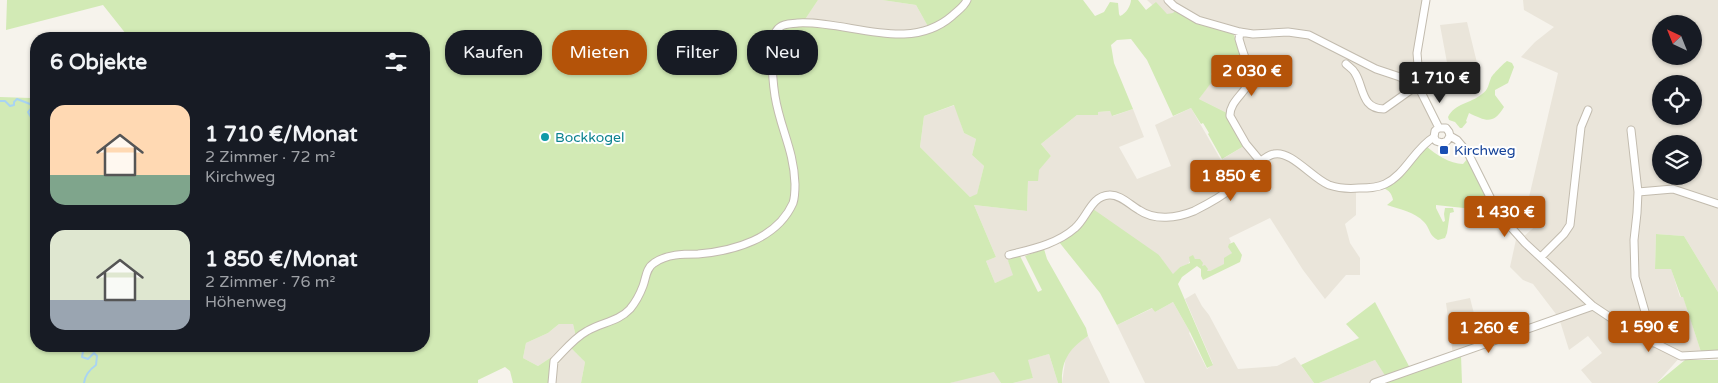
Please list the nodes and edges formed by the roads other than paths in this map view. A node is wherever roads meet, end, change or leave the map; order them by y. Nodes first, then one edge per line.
1 (967, 0) edge
2 (1168, 0) edge
3 (1426, 0) edge
4 (1240, 32) junction
5 (1346, 64) dead end
6 (1417, 89) junction
7 (1588, 110) dead end
8 (1441, 128) junction
9 (1631, 130) dead end
10 (1450, 136) junction
11 (1434, 137) junction
12 (1261, 162) junction
13 (1638, 192) junction
14 (1718, 204) edge
15 (1009, 255) dead end
16 (1541, 257) junction
17 (1594, 306) junction
18 (1654, 343) junction
19 (1718, 354) edge
20 (552, 383) edge
21 (1374, 383) edge

1 - 20 street
2 - 4 street
3 - 6 street
4 - 6 street
4 - 12 street
5 - 6 street
6 - 8 street
7 - 16 street
8 - 10 street
8 - 11 street
9 - 13 street
10 - 11 street
10 - 16 street
11 - 12 street
12 - 15 street
13 - 14 street
13 - 18 street
16 - 17 street
17 - 18 street
17 - 21 street
18 - 19 street

